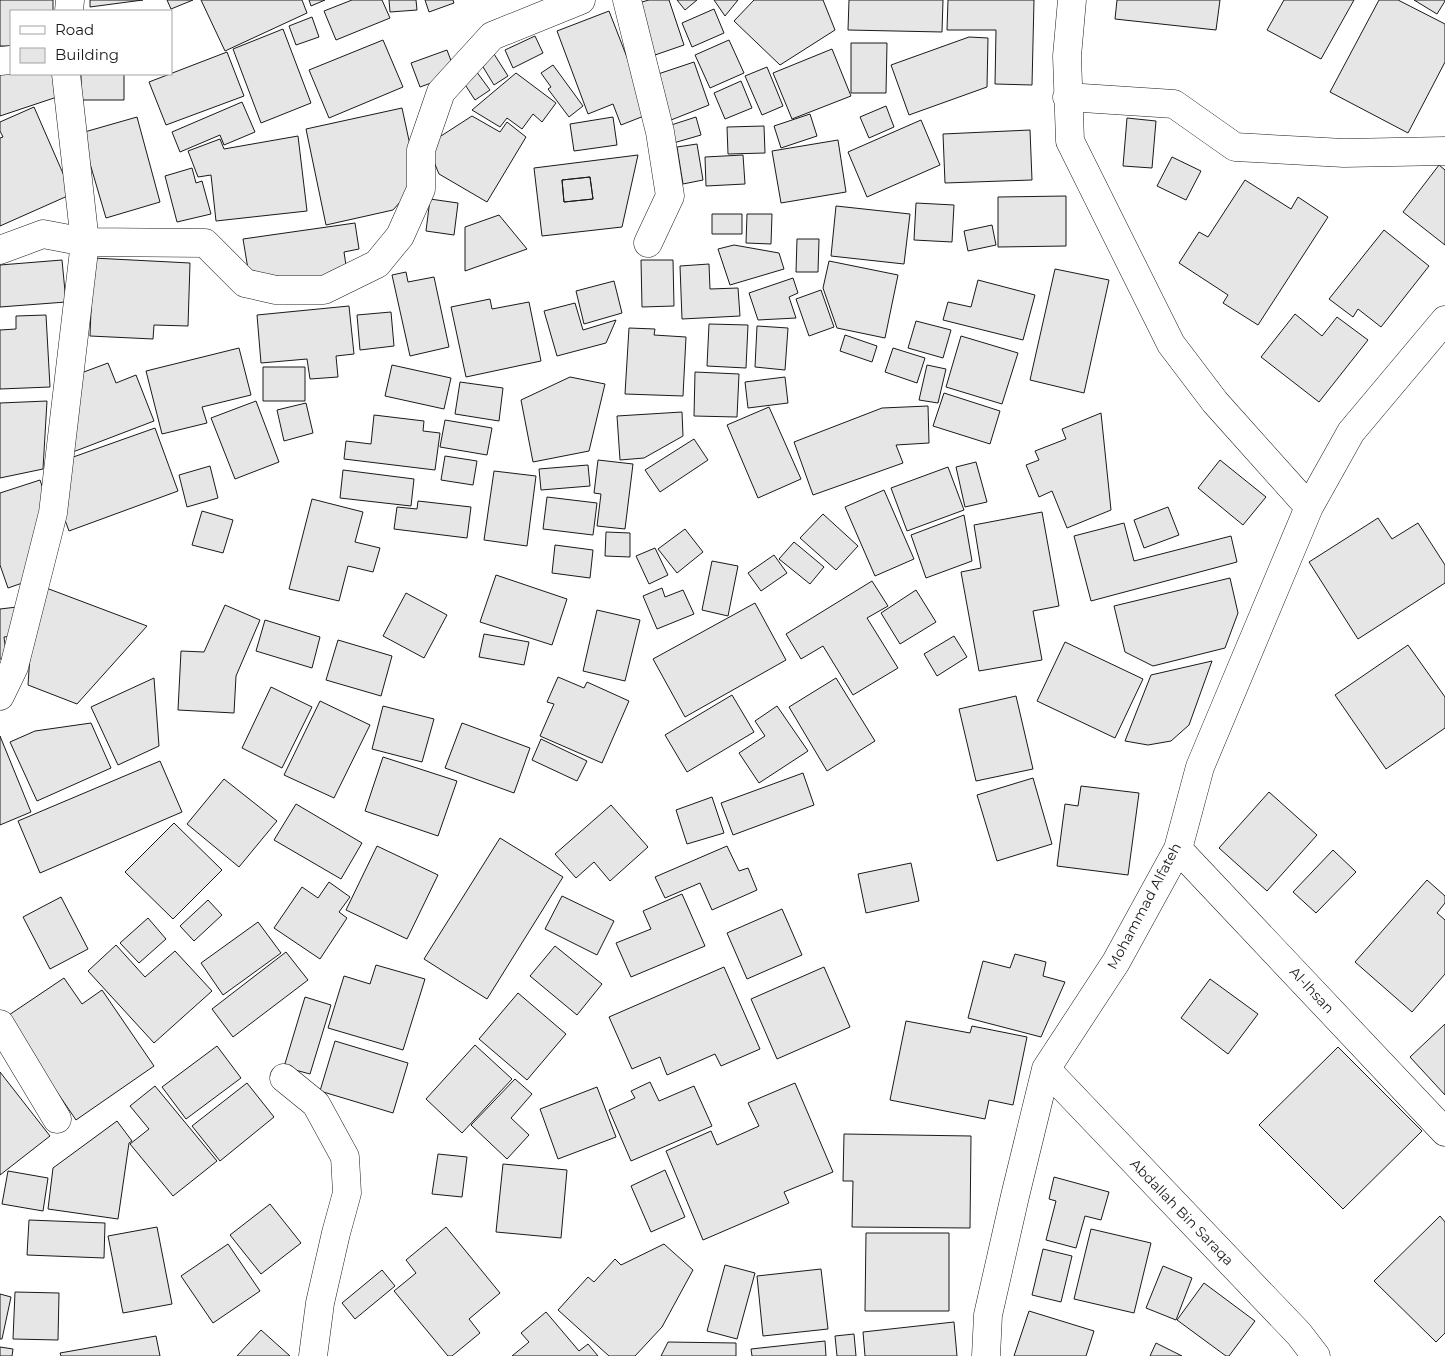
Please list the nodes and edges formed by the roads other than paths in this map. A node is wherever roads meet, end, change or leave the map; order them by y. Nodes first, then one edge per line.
1 (581, 0) edge
2 (627, 0) edge
3 (1072, 0) edge
4 (66, 75) edge
5 (1067, 97) junction
6 (1445, 151) edge
7 (85, 242) junction
8 (648, 244) dead end
9 (0, 250) edge
10 (1445, 320) edge
11 (1309, 506) junction
12 (0, 696) edge
13 (1178, 849) junction
14 (0, 1024) edge
15 (1046, 1069) junction
16 (284, 1078) dead end
17 (57, 1118) dead end
18 (1445, 1132) edge
19 (313, 1356) edge
20 (986, 1356) edge
21 (1316, 1356) edge

1 - 7 street
2 - 8 street
3 - 5 street
4 - 7 street
5 - 6 street
5 - 11 street
7 - 9 street
7 - 12 street
10 - 11 street, Mohammad Alfateh
11 - 13 street, Mohammad Alfateh
13 - 15 street, Mohammad Alfateh
13 - 18 street, Al-Ihsan
14 - 17 street
15 - 20 street, Mohammad Alfateh
15 - 21 street, Abdallah Bin Saraqa
16 - 19 street

